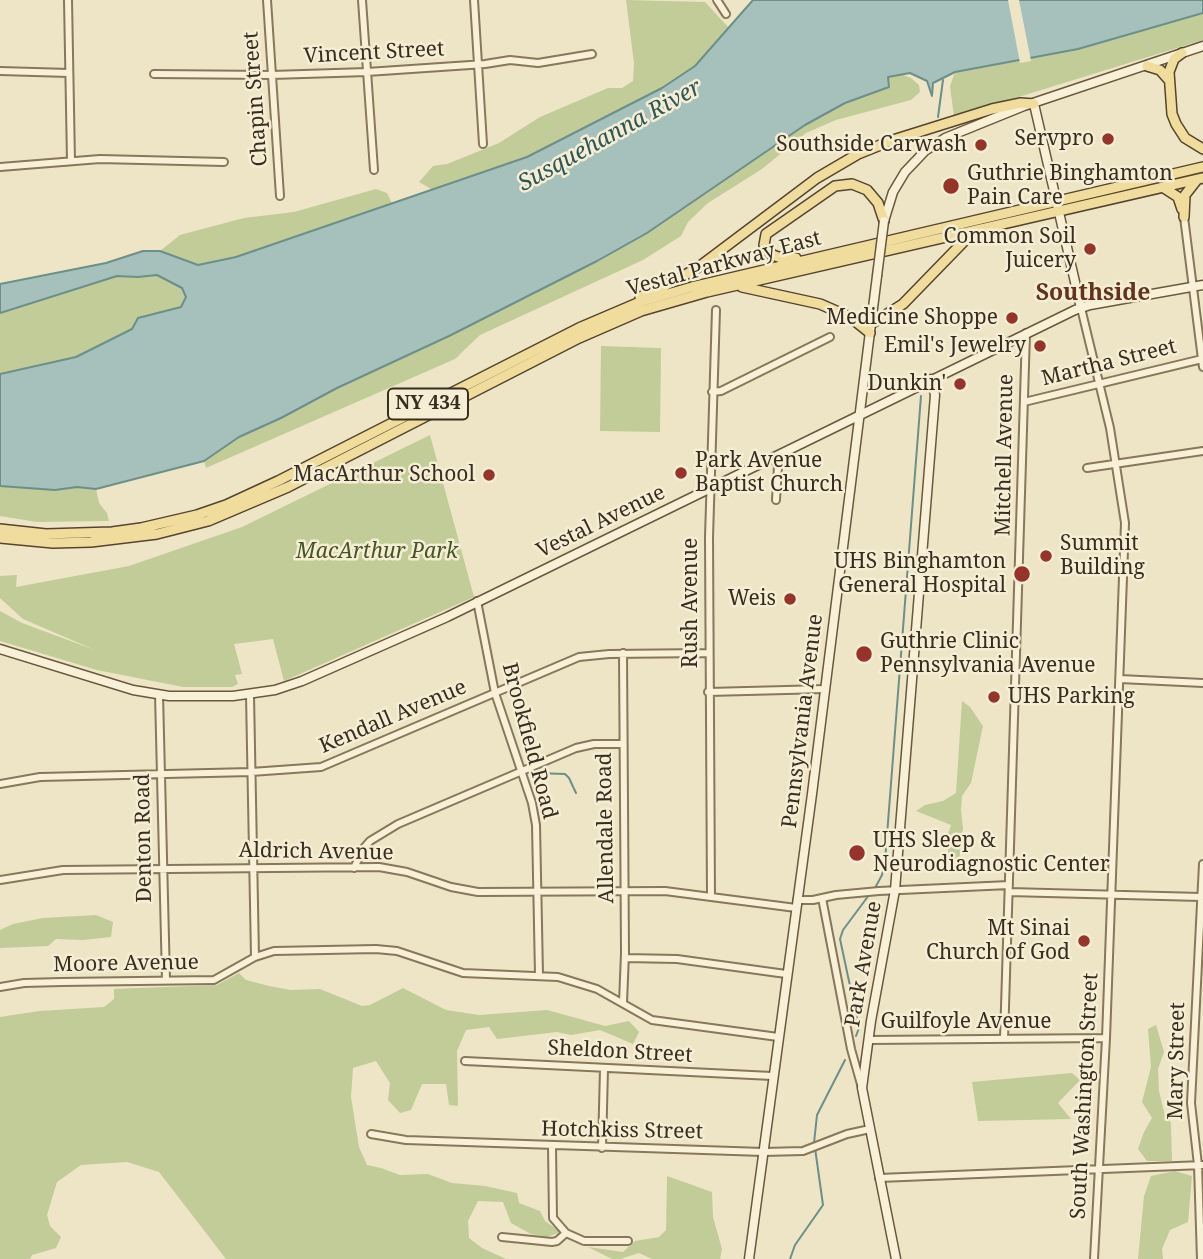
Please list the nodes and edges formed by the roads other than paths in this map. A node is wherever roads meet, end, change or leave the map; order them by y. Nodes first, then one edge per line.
1 (68, 0) edge
2 (267, 0) edge
3 (362, 0) edge
4 (474, 0) edge
5 (717, 0) edge
6 (726, 15) dead end
7 (1203, 46) edge
8 (1182, 52) junction
9 (592, 54) dead end
10 (478, 64) junction
11 (1147, 66) junction
12 (0, 71) edge
13 (367, 72) junction
14 (69, 73) junction
15 (154, 74) dead end
16 (272, 75) junction
17 (1168, 81) junction
18 (1034, 104) junction
19 (483, 145) dead end
20 (1203, 149) edge
21 (71, 161) junction
22 (224, 162) dead end
23 (0, 167) edge
24 (1203, 167) edge
25 (374, 170) dead end
26 (1200, 179) edge
27 (1164, 188) junction
28 (280, 196) dead end
29 (1056, 201) junction
30 (1059, 212) junction
31 (1184, 217) junction
32 (884, 221) junction
33 (979, 229) junction
34 (832, 254) junction
35 (1203, 285) edge
36 (1192, 287) junction
37 (720, 289) junction
38 (1081, 308) junction
39 (716, 310) dead end
40 (613, 312) junction
41 (870, 329) junction
42 (1026, 333) junction
43 (830, 337) dead end
44 (1203, 363) edge
45 (931, 379) junction
46 (1099, 384) junction
47 (712, 392) junction
48 (1024, 402) junction
49 (861, 415) junction
50 (1203, 451) edge
51 (775, 458) junction
52 (1117, 463) junction
53 (1087, 468) dead end
54 (710, 490) junction
55 (776, 500) dead end
56 (0, 528) edge
57 (0, 538) edge
58 (477, 601) junction
59 (0, 649) edge
60 (623, 653) junction
61 (708, 653) junction
62 (1120, 679) junction
63 (1203, 683) edge
64 (825, 689) junction
65 (708, 692) junction
66 (495, 693) junction
67 (159, 694) junction
68 (250, 695) junction
69 (623, 744) junction
70 (522, 771) junction
71 (251, 772) junction
72 (160, 773) junction
73 (0, 784) edge
74 (1203, 864) edge
75 (354, 868) junction
76 (162, 869) junction
77 (253, 869) junction
78 (0, 880) edge
79 (1009, 888) junction
80 (895, 890) junction
81 (624, 891) junction
82 (538, 892) junction
83 (1111, 894) junction
84 (711, 897) junction
85 (1201, 897) edge
86 (822, 898) junction
87 (796, 904) junction
88 (1201, 926) edge
89 (255, 957) junction
90 (625, 958) junction
91 (786, 974) junction
92 (539, 975) junction
93 (166, 981) junction
94 (0, 987) edge
95 (623, 1003) junction
96 (778, 1037) junction
97 (1106, 1038) junction
98 (1004, 1039) junction
99 (869, 1040) junction
100 (1194, 1048) junction
101 (1203, 1048) edge
102 (465, 1061) dead end
103 (604, 1069) junction
104 (772, 1076) junction
105 (862, 1088) junction
106 (870, 1129) junction
107 (371, 1134) dead end
108 (552, 1147) junction
109 (602, 1148) junction
110 (763, 1152) junction
111 (1200, 1165) edge
112 (1099, 1170) junction
113 (879, 1178) junction
114 (566, 1233) junction
115 (502, 1237) dead end
116 (628, 1241) dead end
117 (749, 1259) edge
118 (896, 1259) edge
119 (1094, 1259) edge
120 (1201, 1259) edge

1 - 14 street
2 - 16 street, Chapin Street
3 - 13 street
4 - 10 street
5 - 6 street
7 - 8 street, Pennsylvania Avenue
8 - 11 street, Pennsylvania Avenue
8 - 17 main road
9 - 10 street, Vincent Street
10 - 13 street, Vincent Street
10 - 19 street
11 - 17 main road
11 - 18 street, Pennsylvania Avenue
12 - 14 street
13 - 16 street, Vincent Street
13 - 25 street
14 - 21 street
15 - 16 street, Vincent Street
16 - 28 street, Chapin Street
17 - 20 main road
18 - 29 street, South Washington Street
18 - 32 street, Pennsylvania Avenue
18 - 40 main road
21 - 22 street
21 - 23 street
24 - 29 main road, Vestal Parkway East / NY 434
26 - 27 main road, Vestal Parkway East / NY 434
26 - 31 main road
27 - 30 main road, Vestal Parkway East / NY 434
27 - 31 main road
29 - 30 street, South Washington Street
29 - 34 main road, Vestal Parkway East / NY 434
30 - 33 main road, Vestal Parkway East / NY 434
30 - 38 street, South Washington Street
31 - 36 street
32 - 34 main road
32 - 41 street, Pennsylvania Avenue, bridge
33 - 37 main road, Vestal Parkway East / NY 434
33 - 41 main road
34 - 40 main road, Vestal Parkway East / NY 434
35 - 36 street, Vestal Avenue
36 - 38 street, Vestal Avenue
36 - 44 street
37 - 41 main road
37 - 57 main road, Vestal Parkway East / NY 434
38 - 42 street, Vestal Avenue
38 - 46 street, South Washington Street
39 - 47 street, Rush Avenue
40 - 56 main road, Vestal Parkway East / NY 434
41 - 49 street, Pennsylvania Avenue
42 - 45 street, Vestal Avenue
42 - 48 street, Mitchell Avenue
43 - 47 street
44 - 46 street, Martha Street
45 - 49 street, Vestal Avenue
45 - 80 street, Park Avenue
46 - 48 street, Martha Street
46 - 52 street, South Washington Street
47 - 54 street, Rush Avenue
48 - 79 street, Mitchell Avenue
49 - 51 street, Vestal Avenue
49 - 64 street, Pennsylvania Avenue
50 - 52 street
51 - 54 street, Vestal Avenue
51 - 55 street
52 - 53 street
52 - 62 street, South Washington Street
54 - 58 street, Vestal Avenue
54 - 61 street, Rush Avenue
58 - 66 street, Brookfield Road
58 - 68 street, Vestal Avenue
59 - 67 street, Vestal Avenue
60 - 61 street, Kendall Avenue
60 - 66 street, Kendall Avenue
60 - 69 street, Allendale Road
61 - 65 street, Rush Avenue
62 - 63 street
62 - 83 street, South Washington Street
64 - 65 street
64 - 87 street, Pennsylvania Avenue
65 - 84 street, Rush Avenue
66 - 70 street, Brookfield Road
66 - 71 street, Kendall Avenue
67 - 68 street, Vestal Avenue
67 - 72 street, Denton Road
68 - 71 street
69 - 70 street
69 - 81 street, Allendale Road
70 - 75 street
70 - 82 street, Brookfield Road
71 - 72 street, Kendall Avenue
71 - 77 street
72 - 73 street, Kendall Avenue
72 - 76 street, Denton Road
74 - 85 street, Mary Street
75 - 77 street, Aldrich Avenue
75 - 82 street, Aldrich Avenue
76 - 77 street, Aldrich Avenue
76 - 78 street, Aldrich Avenue
76 - 93 street, Denton Road
77 - 89 street
79 - 80 street, Aldrich Avenue
79 - 83 street, Aldrich Avenue
79 - 98 street, Mitchell Avenue
80 - 86 street, Aldrich Avenue
80 - 99 street, Park Avenue
81 - 82 street, Aldrich Avenue
81 - 84 street, Aldrich Avenue
81 - 90 street, Allendale Road
82 - 92 street, Brookfield Road
83 - 85 street, Aldrich Avenue
83 - 97 street, South Washington Street
84 - 87 street, Aldrich Avenue
85 - 88 street, Mary Street
86 - 87 street, Aldrich Avenue
86 - 105 street
87 - 91 street, Pennsylvania Avenue
88 - 100 street, Mary Street
89 - 92 street, Moore Avenue
89 - 93 street, Moore Avenue
90 - 91 street
90 - 95 street, Allendale Road
91 - 96 street, Pennsylvania Avenue
92 - 95 street, Moore Avenue
93 - 94 street, Moore Avenue
95 - 96 street, Moore Avenue
96 - 104 street, Pennsylvania Avenue
97 - 98 street, Guilfoyle Avenue
97 - 112 street, South Washington Street
98 - 99 street, Guilfoyle Avenue
99 - 105 street, Park Avenue
100 - 101 street
100 - 111 street, Mary Street
102 - 103 street, Sheldon Street
103 - 104 street, Sheldon Street
103 - 109 street
104 - 110 street, Pennsylvania Avenue
105 - 106 street, Park Avenue
106 - 110 street, Hotchkiss Street
106 - 113 street, Park Avenue
107 - 108 street, Hotchkiss Street
108 - 109 street, Hotchkiss Street
108 - 114 street
109 - 110 street, Hotchkiss Street
110 - 117 street, Pennsylvania Avenue
111 - 112 street
111 - 120 street, Mary Street
112 - 113 street
112 - 119 street, South Washington Street
113 - 118 street, Park Avenue
114 - 115 street
114 - 116 street

